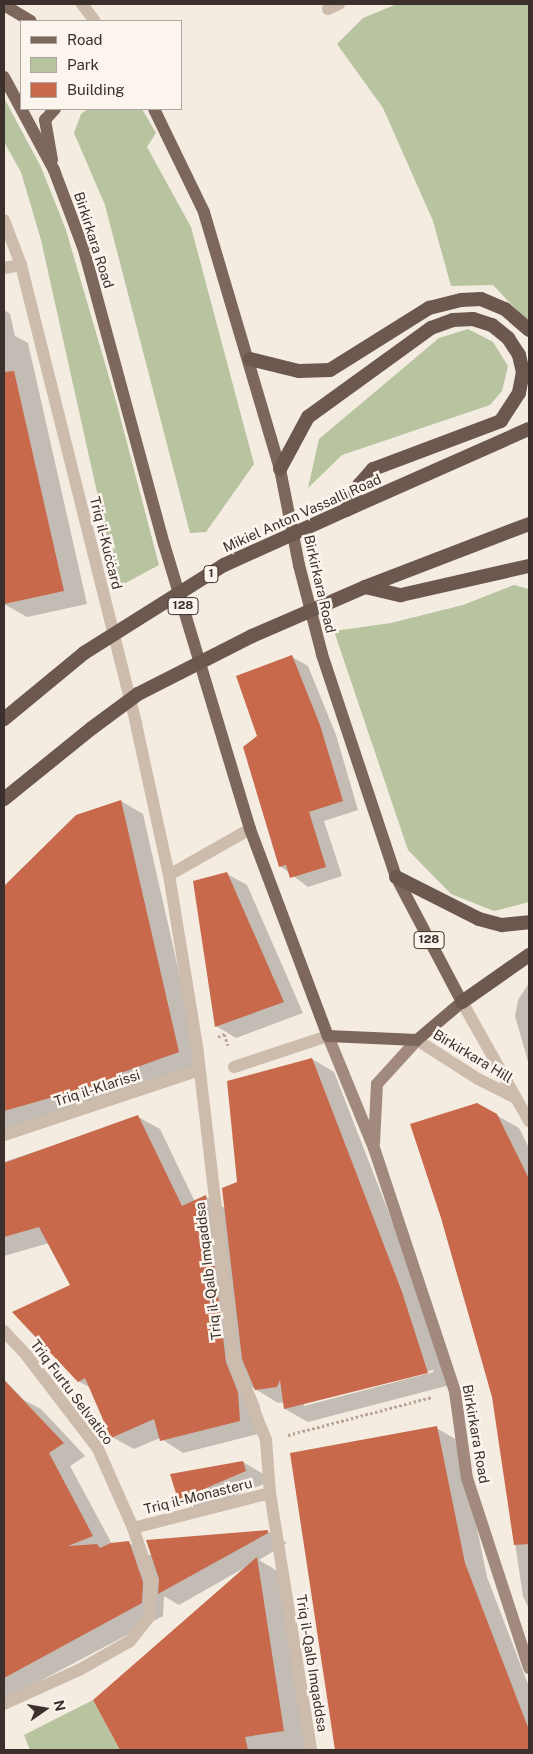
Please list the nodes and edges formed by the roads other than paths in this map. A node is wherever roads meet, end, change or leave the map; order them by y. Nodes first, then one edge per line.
1 (82, 4) edge
2 (4, 5) edge
3 (30, 20) edge
4 (94, 20) edge
5 (4, 76) edge
6 (20, 106) edge
7 (22, 110) edge
8 (54, 110) edge
9 (154, 110) edge
10 (54, 170) junction
11 (4, 220) edge
12 (21, 265) junction
13 (4, 268) edge
14 (529, 330) edge
15 (250, 359) junction
16 (529, 429) edge
17 (280, 469) junction
18 (346, 510) junction
19 (529, 524) edge
20 (529, 566) edge
21 (365, 587) junction
22 (4, 719) edge
23 (4, 799) edge
24 (250, 829) junction
25 (169, 875) junction
26 (396, 878) junction
27 (529, 922) edge
28 (529, 955) edge
29 (462, 1002) junction
30 (328, 1036) junction
31 (417, 1040) junction
32 (234, 1067) dead end
33 (200, 1070) junction
34 (514, 1097) junction
35 (529, 1121) edge
36 (4, 1135) edge
37 (374, 1148) junction
38 (4, 1330) edge
39 (270, 1493) junction
40 (133, 1528) junction
41 (529, 1668) edge
42 (4, 1704) edge
43 (311, 1750) edge

1 - 4 street
2 - 3 main road
5 - 6 main road, Birkirkara Road / 128
7 - 10 main road, Birkirkara Road / 128
8 - 10 main road, Birkirkara Road / 128
9 - 15 main road, Birkirkara Road / 128
10 - 24 main road, Birkirkara Road / 128
11 - 12 street, Triq il-Kuċċard
12 - 13 street
12 - 25 street, Triq il-Kuċċard
14 - 15 highway
15 - 17 main road, Birkirkara Road / 128
16 - 18 highway, Mikiel Anton Vassalli Road
17 - 18 highway
17 - 26 main road, Birkirkara Road / 128
18 - 22 highway, Mikiel Anton Vassalli Road / 1, bridge
19 - 21 highway
20 - 21 highway
21 - 23 highway, bridge
24 - 25 street
24 - 30 main road, Birkirkara Road / 128
25 - 33 street, Triq il-Qalb Imqaddsa
26 - 27 highway
26 - 29 main road, Birkirkara Road / 128
28 - 29 highway
29 - 31 main road, Birkirkara Road
29 - 34 street, Birkirkara Hill
30 - 31 main road
30 - 32 street
30 - 37 main road, Birkirkara Road / 128
31 - 34 street, Birkirkara Hill
31 - 37 main road, Birkirkara Road
33 - 36 street, Triq il-Klarissi
33 - 39 street, Triq il-Qalb Imqaddsa
34 - 35 street, Birkirkara Hill
37 - 41 main road, Birkirkara Road / 128
38 - 40 street, Triq Furtu Selvatico
39 - 40 street, Triq il-Monasteru
39 - 43 street, Triq il-Qalb Imqaddsa
40 - 42 street, Triq Furtu Selvatico

